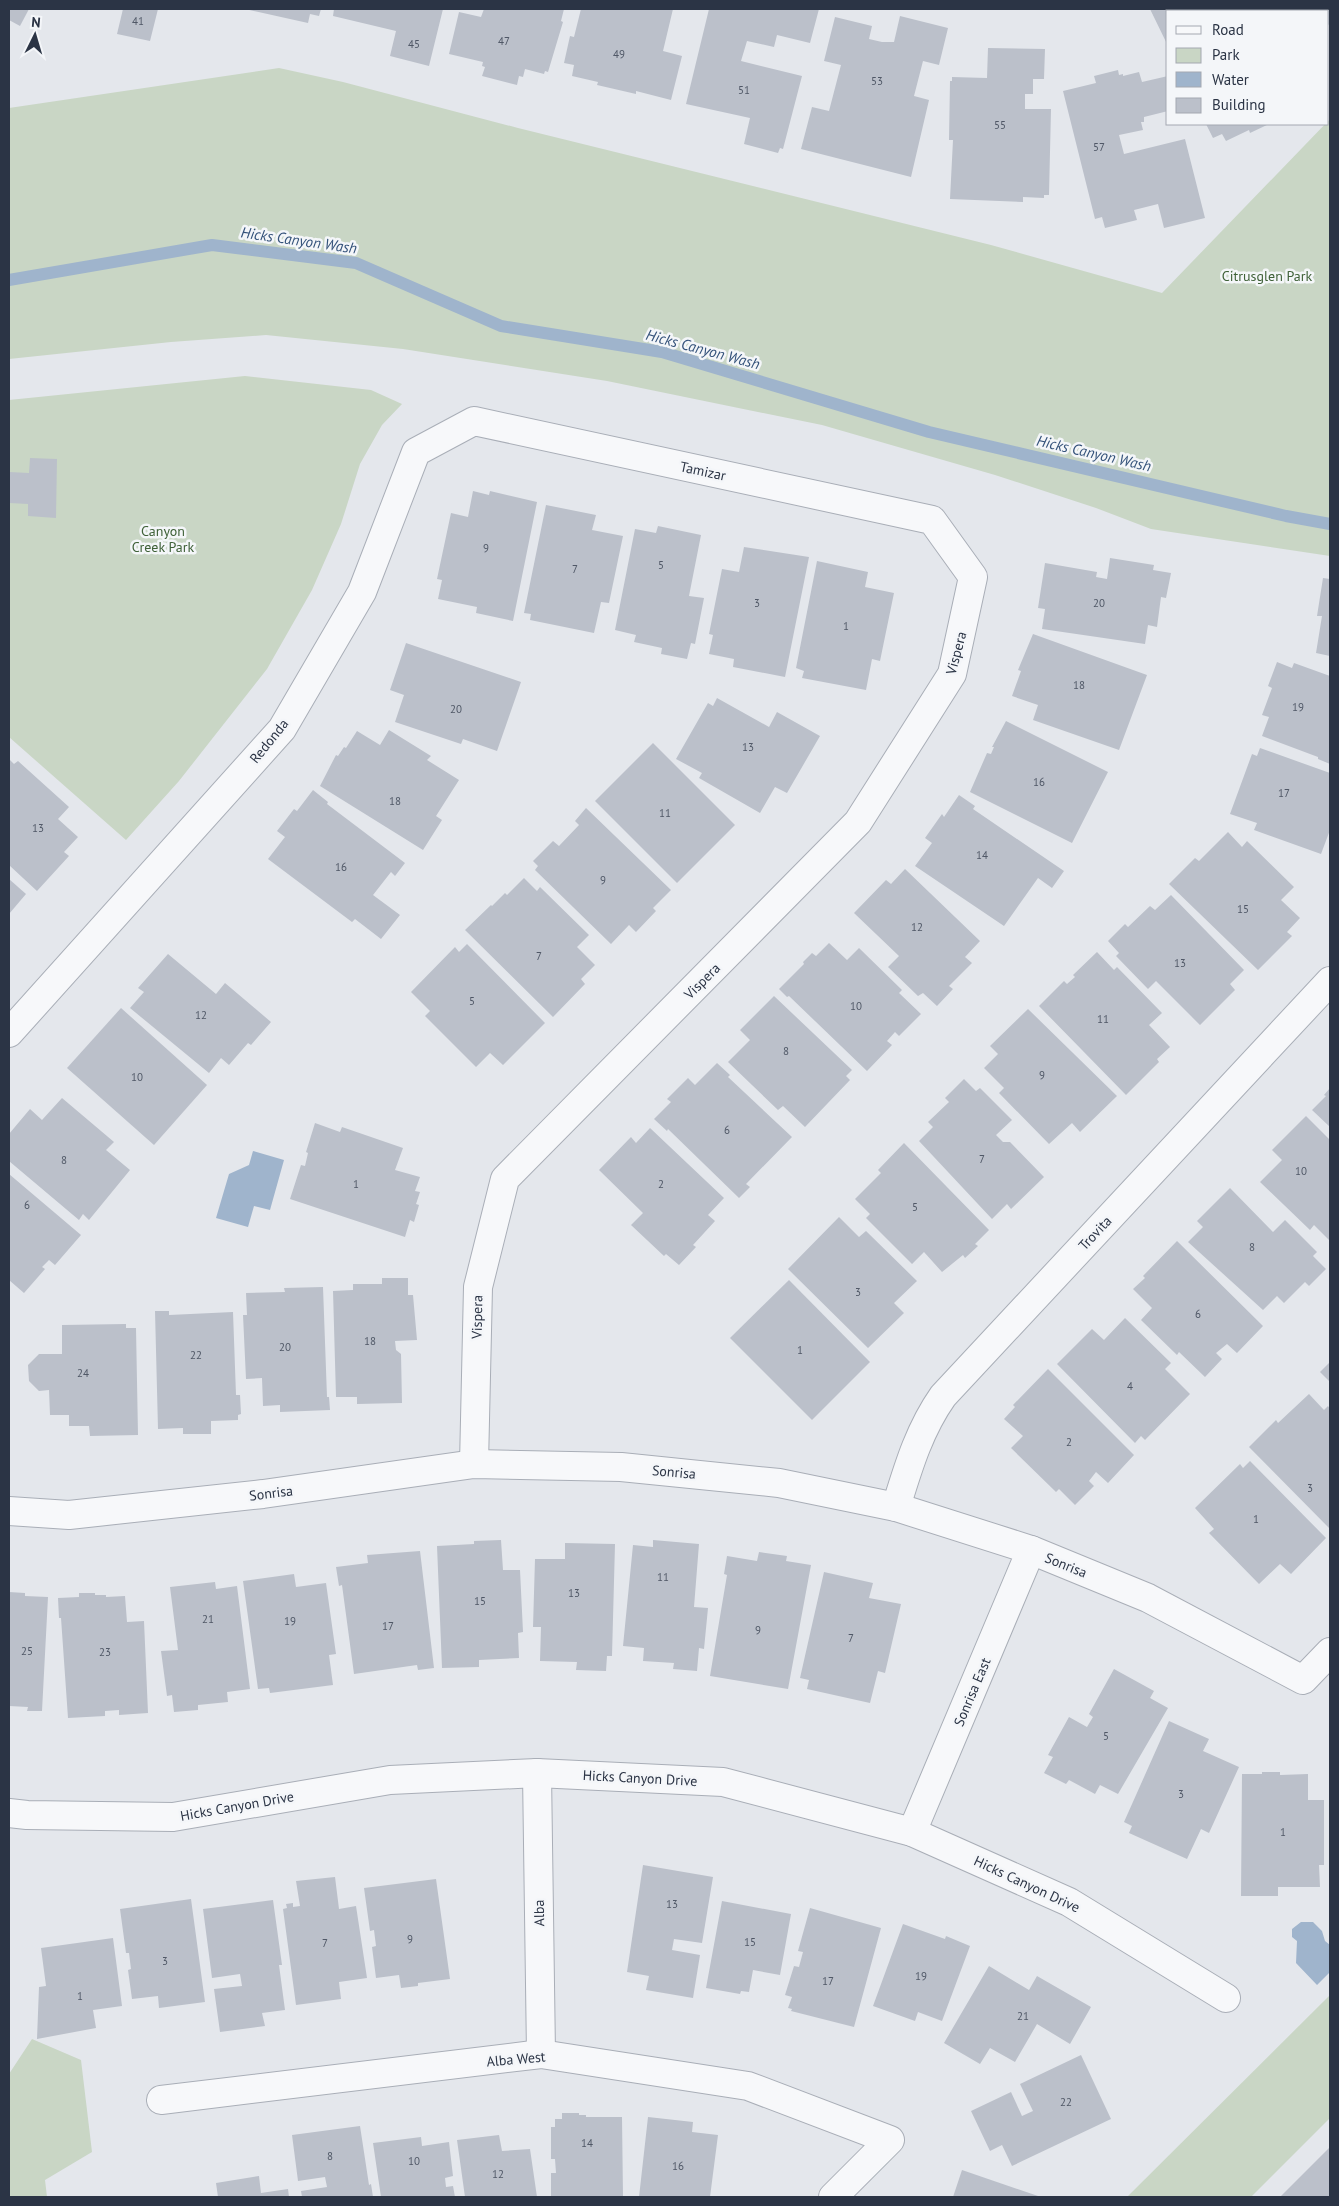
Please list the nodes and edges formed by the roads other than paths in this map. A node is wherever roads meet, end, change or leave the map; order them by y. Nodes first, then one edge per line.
1 (474, 421) joint
2 (932, 520) joint
3 (1330, 981) edge
4 (9, 1034) edge
5 (474, 1464) junction
6 (896, 1507) junction
7 (9, 1511) edge
8 (1031, 1550) junction
9 (1330, 1652) edge
10 (537, 1772) junction
11 (9, 1813) edge
12 (912, 1832) junction
13 (1226, 1998) dead end
14 (541, 2054) junction
15 (161, 2100) dead end
16 (833, 2197) edge

1 - 2 street, Tamizar
1 - 4 street, Redonda
2 - 5 street, Vispera
3 - 6 street, Trovita
5 - 6 street, Sonrisa
5 - 7 street, Sonrisa
6 - 8 street, Sonrisa
8 - 9 street, Sonrisa
8 - 12 street, Sonrisa East
10 - 11 street, Hicks Canyon Drive
10 - 12 street, Hicks Canyon Drive
10 - 14 street, Alba
12 - 13 street, Hicks Canyon Drive
14 - 15 street, Alba West
14 - 16 street, Alba West

